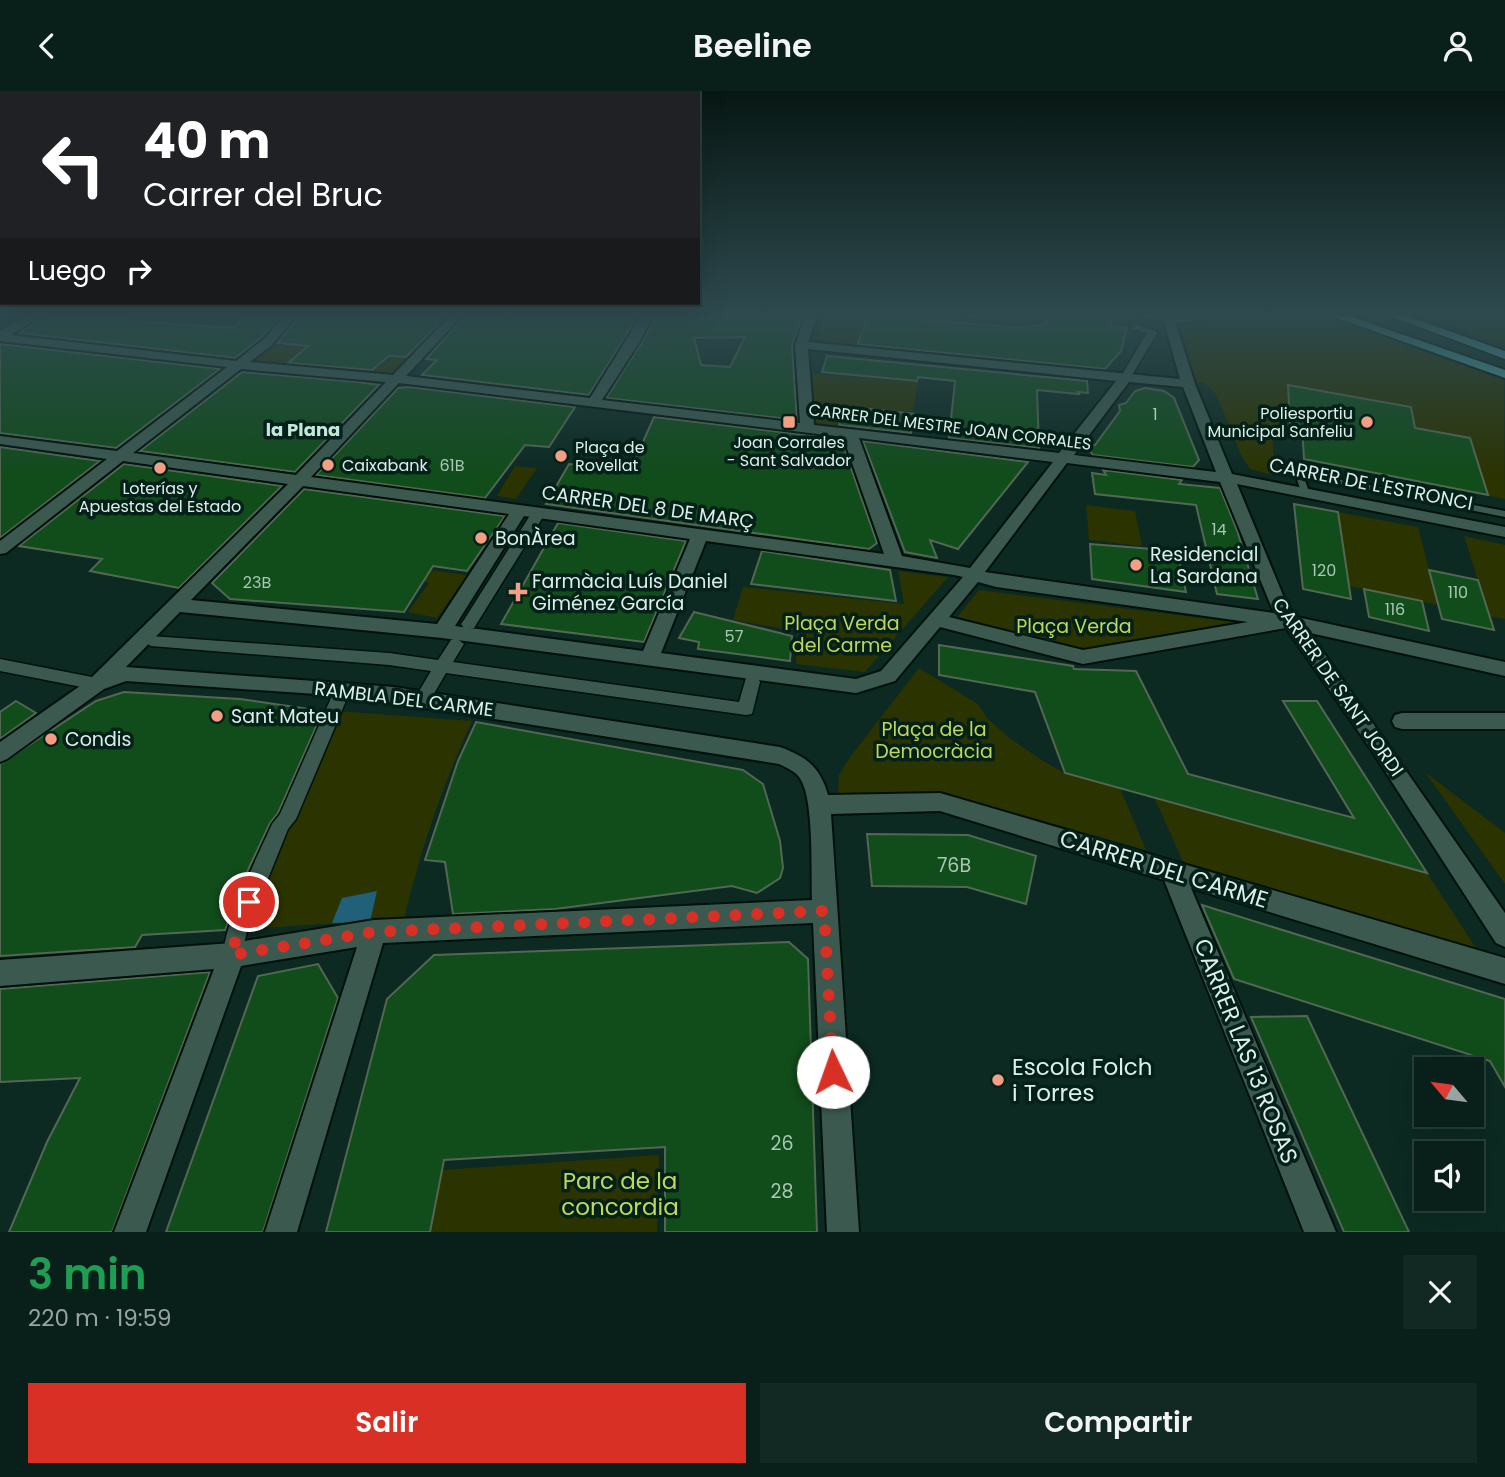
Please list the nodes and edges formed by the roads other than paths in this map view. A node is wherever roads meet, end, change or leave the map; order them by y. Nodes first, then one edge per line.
1 (234, 369) edge
2 (287, 369) edge
3 (404, 369) edge
4 (615, 369) edge
5 (803, 369) edge
6 (1039, 369) edge
7 (1130, 369) edge
8 (1184, 369) edge
9 (1125, 378) junction
10 (395, 379) junction
11 (1188, 384) junction
12 (594, 402) junction
13 (807, 426) junction
14 (849, 432) junction
15 (0, 440) edge
16 (118, 457) junction
17 (1063, 460) junction
18 (1228, 478) junction
19 (299, 481) junction
20 (1305, 492) junction
21 (527, 514) junction
22 (1505, 514) edge
23 (1505, 532) edge
24 (700, 535) junction
25 (0, 549) edge
26 (895, 560) junction
27 (974, 575) junction
28 (176, 605) junction
29 (936, 620) junction
30 (1290, 622) junction
31 (469, 624) dead end
32 (449, 637) junction
33 (151, 641) dead end
34 (650, 657) junction
35 (0, 665) edge
36 (442, 666) junction
37 (1505, 670) edge
38 (752, 682) dead end
39 (97, 684) junction
40 (343, 689) junction
41 (426, 693) dead end
42 (1402, 721) dead end
43 (1505, 722) edge
44 (0, 753) edge
45 (818, 805) junction
46 (1172, 871) junction
47 (824, 911) junction
48 (373, 932) junction
49 (1505, 935) edge
50 (232, 955) junction
51 (1505, 971) edge
52 (0, 973) edge
53 (131, 1232) edge
54 (281, 1232) edge
55 (843, 1232) edge
56 (1320, 1232) edge

1 - 16 street
2 - 10 street, CARRER DEL MESTRE JOAN CORRALES
3 - 10 street
4 - 12 street
5 - 13 street
6 - 9 street
7 - 9 street
8 - 11 street, CARRER DE SANT JORDI
9 - 11 street
9 - 17 street
10 - 12 street, CARRER DEL MESTRE JOAN CORRALES
10 - 19 street
11 - 18 street, CARRER DE SANT JORDI
12 - 13 street, CARRER DEL MESTRE JOAN CORRALES
13 - 14 street, CARRER DEL MESTRE JOAN CORRALES
14 - 17 street, CARRER DEL MESTRE JOAN CORRALES
14 - 26 street
15 - 16 street, CARRER DEL 8 DE MARÇ
16 - 19 street, CARRER DEL 8 DE MARÇ
16 - 25 street
17 - 18 street, CARRER DEL MESTRE JOAN CORRALES
17 - 27 street
18 - 20 street, CARRER DE L'ESTRONCI
18 - 30 street, CARRER DE SANT JORDI
19 - 21 street, CARRER DEL 8 DE MARÇ
19 - 28 street
20 - 22 lane
20 - 23 street, CARRER DE L'ESTRONCI
21 - 24 street, CARRER DEL 8 DE MARÇ
21 - 31 street
21 - 32 street
24 - 26 street, CARRER DEL 8 DE MARÇ
24 - 34 street
26 - 27 street, CARRER DEL 8 DE MARÇ
27 - 29 street
27 - 30 street, CARRER DEL 8 DE MARÇ
28 - 32 street
28 - 39 street
29 - 30 street
29 - 34 street
30 - 37 street, CARRER DEL 8 DE MARÇ
30 - 49 street, CARRER DE SANT JORDI
32 - 34 street
32 - 36 street, RAMBLA DEL CARME
33 - 36 street, RAMBLA DEL CARME
35 - 39 street, RAMBLA DEL CARME
36 - 38 street, RAMBLA DEL CARME
36 - 41 street, RAMBLA DEL CARME
39 - 40 street, RAMBLA DEL CARME
39 - 44 street
40 - 45 street, RAMBLA DEL CARME
40 - 50 street
42 - 43 street
45 - 46 street, CARRER DEL CARME
45 - 47 street
46 - 51 street, CARRER DEL CARME
46 - 56 street, CARRER LAS 13 ROSAS
47 - 48 street
47 - 55 street
48 - 50 street
48 - 54 street
50 - 52 street
50 - 53 street

